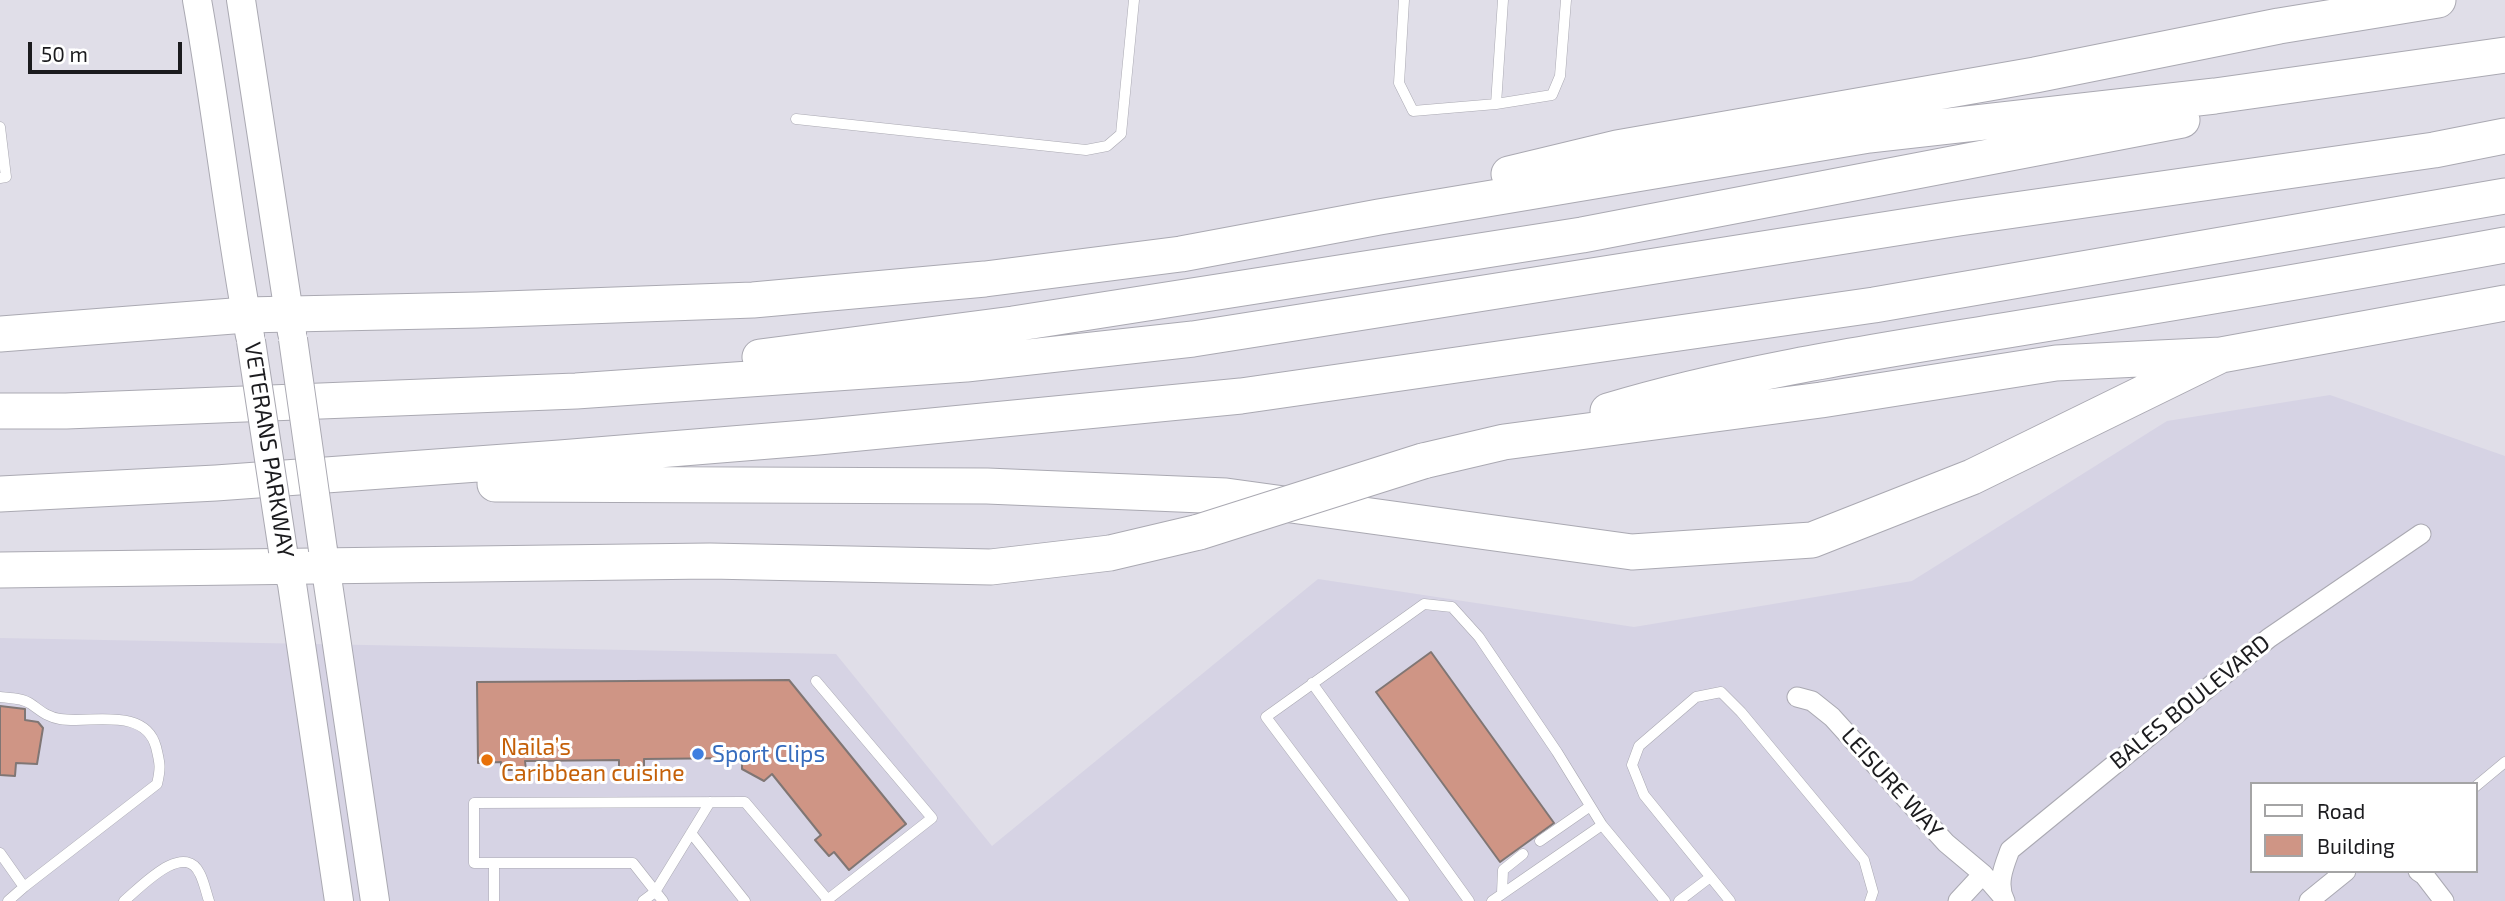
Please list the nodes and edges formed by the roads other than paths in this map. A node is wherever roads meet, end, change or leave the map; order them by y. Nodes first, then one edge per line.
1 (197, 0) edge
2 (241, 0) edge
3 (1134, 0) edge
4 (1404, 0) edge
5 (1503, 0) edge
6 (1566, 0) edge
7 (2438, 0) edge
8 (2505, 56) edge
9 (1496, 104) junction
10 (796, 119) dead end
11 (0, 127) edge
12 (2505, 136) edge
13 (0, 178) edge
14 (2505, 196) edge
15 (2505, 245) edge
16 (1181, 254) junction
17 (2505, 303) edge
18 (290, 327) junction
19 (248, 328) junction
20 (0, 334) edge
21 (2221, 355) junction
22 (464, 396) junction
23 (0, 411) edge
24 (1504, 442) junction
25 (216, 483) junction
26 (0, 494) edge
27 (2421, 534) dead end
28 (286, 559) junction
29 (324, 559) junction
30 (0, 570) edge
31 (816, 681) dead end
32 (1312, 683) junction
33 (1797, 696) dead end
34 (0, 697) edge
35 (2505, 762) edge
36 (2477, 785) edge
37 (710, 802) junction
38 (1589, 807) junction
39 (1602, 825) junction
40 (691, 833) junction
41 (1540, 841) dead end
42 (0, 853) edge
43 (1523, 854) dead end
44 (494, 863) junction
45 (2344, 873) edge
46 (2421, 873) edge
47 (1983, 874) junction
48 (1709, 878) junction
49 (24, 887) junction
50 (655, 892) junction
51 (1502, 893) junction
52 (2004, 899) edge
53 (827, 900) edge
54 (8, 901) edge
55 (124, 901) edge
56 (209, 901) edge
57 (339, 901) edge
58 (375, 901) edge
59 (494, 901) edge
60 (643, 901) edge
61 (663, 901) edge
62 (745, 901) edge
63 (1404, 901) edge
64 (1469, 901) edge
65 (1492, 901) edge
66 (1665, 901) edge
67 (1679, 901) edge
68 (1730, 901) edge
69 (1870, 901) edge
70 (1958, 901) edge
71 (2309, 901) edge
72 (2444, 901) edge

1 - 19 main road, VETERANS PARKWAY
2 - 18 main road, VETERANS PARKWAY
3 - 10 lane
4 - 9 lane
5 - 9 lane
6 - 9 lane
7 - 16 highway
8 - 16 highway
8 - 22 highway
11 - 13 lane
12 - 22 highway
14 - 25 highway
15 - 24 highway
16 - 18 highway
17 - 21 highway
18 - 19 highway
18 - 29 main road, VETERANS PARKWAY, bridge
19 - 20 highway
19 - 28 main road, VETERANS PARKWAY, bridge
21 - 24 highway
21 - 25 highway
22 - 23 highway
24 - 29 highway, bridge
25 - 26 highway
27 - 52 street, BALES BOULEVARD
28 - 29 highway
28 - 30 highway
28 - 57 main road, VETERANS PARKWAY
29 - 58 main road, VETERANS PARKWAY
31 - 53 lane
32 - 38 lane
32 - 63 lane
32 - 64 lane
33 - 47 street, LEISURE WAY
34 - 49 lane
35 - 36 lane
37 - 40 lane
37 - 44 lane
37 - 53 lane
38 - 39 lane
38 - 41 lane
39 - 51 lane
39 - 66 lane
40 - 50 lane
40 - 62 lane
42 - 49 lane
43 - 51 lane
44 - 50 lane
44 - 59 lane
45 - 71 street
46 - 72 street
47 - 52 street, LEISURE WAY
47 - 70 street
48 - 67 lane
48 - 68 lane
48 - 69 lane
49 - 54 lane
50 - 60 lane
50 - 61 lane
51 - 65 lane
55 - 56 lane

